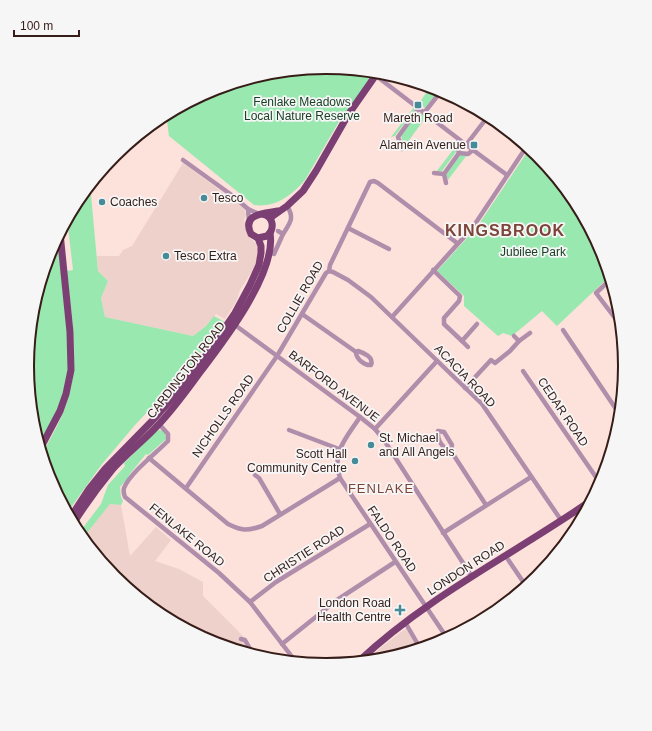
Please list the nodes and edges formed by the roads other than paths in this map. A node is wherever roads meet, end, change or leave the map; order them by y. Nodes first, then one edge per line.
1 (374, 78) edge
2 (383, 79) edge
3 (437, 96) edge
4 (418, 109) junction
5 (424, 113) junction
6 (485, 121) edge
7 (459, 140) junction
8 (466, 145) junction
9 (402, 149) dead end
10 (473, 150) junction
11 (524, 151) edge
12 (459, 153) junction
13 (183, 160) dead end
14 (434, 173) dead end
15 (444, 174) junction
16 (507, 175) junction
17 (446, 183) dead end
18 (287, 206) junction
19 (248, 209) junction
20 (280, 211) junction
21 (261, 214) junction
22 (270, 218) junction
23 (249, 221) junction
24 (348, 228) junction
25 (278, 231) dead end
26 (270, 233) junction
27 (283, 234) junction
28 (258, 238) junction
29 (61, 243) edge
30 (457, 243) junction
31 (389, 249) dead end
32 (274, 254) dead end
33 (433, 270) junction
34 (329, 271) junction
35 (606, 283) edge
36 (302, 314) junction
37 (614, 316) edge
38 (392, 317) junction
39 (477, 324) dead end
40 (235, 325) junction
41 (563, 330) dead end
42 (530, 333) dead end
43 (514, 336) dead end
44 (462, 341) junction
45 (519, 341) junction
46 (468, 346) dead end
47 (356, 352) dead end
48 (277, 356) junction
49 (437, 361) junction
50 (523, 371) dead end
51 (466, 388) junction
52 (615, 408) edge
53 (360, 417) junction
54 (159, 424) junction
55 (375, 429) junction
56 (289, 430) dead end
57 (44, 441) edge
58 (339, 449) junction
59 (451, 451) dead end
60 (149, 458) junction
61 (255, 475) dead end
62 (531, 477) junction
63 (340, 478) junction
64 (596, 478) edge
65 (186, 488) junction
66 (486, 505) junction
67 (582, 507) edge
68 (74, 512) edge
69 (280, 514) junction
70 (77, 518) edge
71 (561, 520) junction
72 (370, 524) junction
73 (443, 533) junction
74 (505, 555) junction
75 (395, 562) junction
76 (472, 577) junction
77 (523, 581) edge
78 (250, 602) junction
79 (426, 608) junction
80 (405, 622) junction
81 (443, 633) edge
82 (241, 639) dead end
83 (417, 643) edge
84 (282, 644) junction
85 (249, 648) edge
86 (291, 655) edge
87 (365, 655) edge

1 - 18 main road
2 - 4 street
3 - 5 street
4 - 5 street
4 - 9 street
5 - 7 street
6 - 8 street
7 - 8 street
7 - 12 street
8 - 10 street
10 - 12 street
10 - 16 street
11 - 16 street
12 - 15 street
13 - 19 street
14 - 15 street
15 - 17 street
16 - 30 street
18 - 20 main road
18 - 27 street
19 - 21 street
19 - 23 street
20 - 21 main road
20 - 22 main road
21 - 22 main road
21 - 23 main road
22 - 26 main road
23 - 28 main road
24 - 30 street, COLLIE ROAD
24 - 31 street
24 - 34 street, COLLIE ROAD
25 - 27 street
26 - 28 main road
26 - 40 main road, CARDINGTON ROAD
27 - 32 street
28 - 68 main road, CARDINGTON ROAD
29 - 57 main road
30 - 33 street
33 - 38 street
33 - 44 street
34 - 36 street, COLLIE ROAD
34 - 38 street, ACACIA ROAD
35 - 37 street
36 - 47 street
36 - 48 street, COLLIE ROAD
38 - 49 street, ACACIA ROAD
39 - 44 street
40 - 48 street, BARFORD AVENUE
40 - 54 main road, CARDINGTON ROAD
41 - 52 street
42 - 45 street
43 - 45 street
44 - 46 street
45 - 51 street
48 - 53 street, BARFORD AVENUE
48 - 65 street, NICHOLLS ROAD
49 - 51 street, ACACIA ROAD
49 - 55 street
50 - 64 street, CEDAR ROAD
51 - 62 street, ACACIA ROAD
53 - 55 street, BARFORD AVENUE
53 - 58 street, FALDO ROAD
54 - 60 street, FENLAKE ROAD
54 - 70 main road, CARDINGTON ROAD
55 - 73 street, BARFORD AVENUE
56 - 58 street
58 - 63 street, FALDO ROAD
59 - 66 street
60 - 65 street
60 - 78 street, FENLAKE ROAD
61 - 69 street
62 - 66 street
62 - 71 street, ACACIA ROAD
63 - 69 street
63 - 72 street, FALDO ROAD
65 - 69 street
66 - 73 street
67 - 71 main road, LONDON ROAD
71 - 74 main road, LONDON ROAD
72 - 75 street, FALDO ROAD
72 - 78 street, CHRISTIE ROAD
73 - 76 street, BARFORD AVENUE
74 - 76 main road, LONDON ROAD
74 - 77 street
75 - 79 street, FALDO ROAD
75 - 84 street
76 - 79 main road, LONDON ROAD
78 - 84 street, FENLAKE ROAD
79 - 80 main road, LONDON ROAD
79 - 81 street, FALDO ROAD
80 - 83 street
80 - 87 main road, LONDON ROAD
82 - 85 street
84 - 86 street, FENLAKE ROAD

